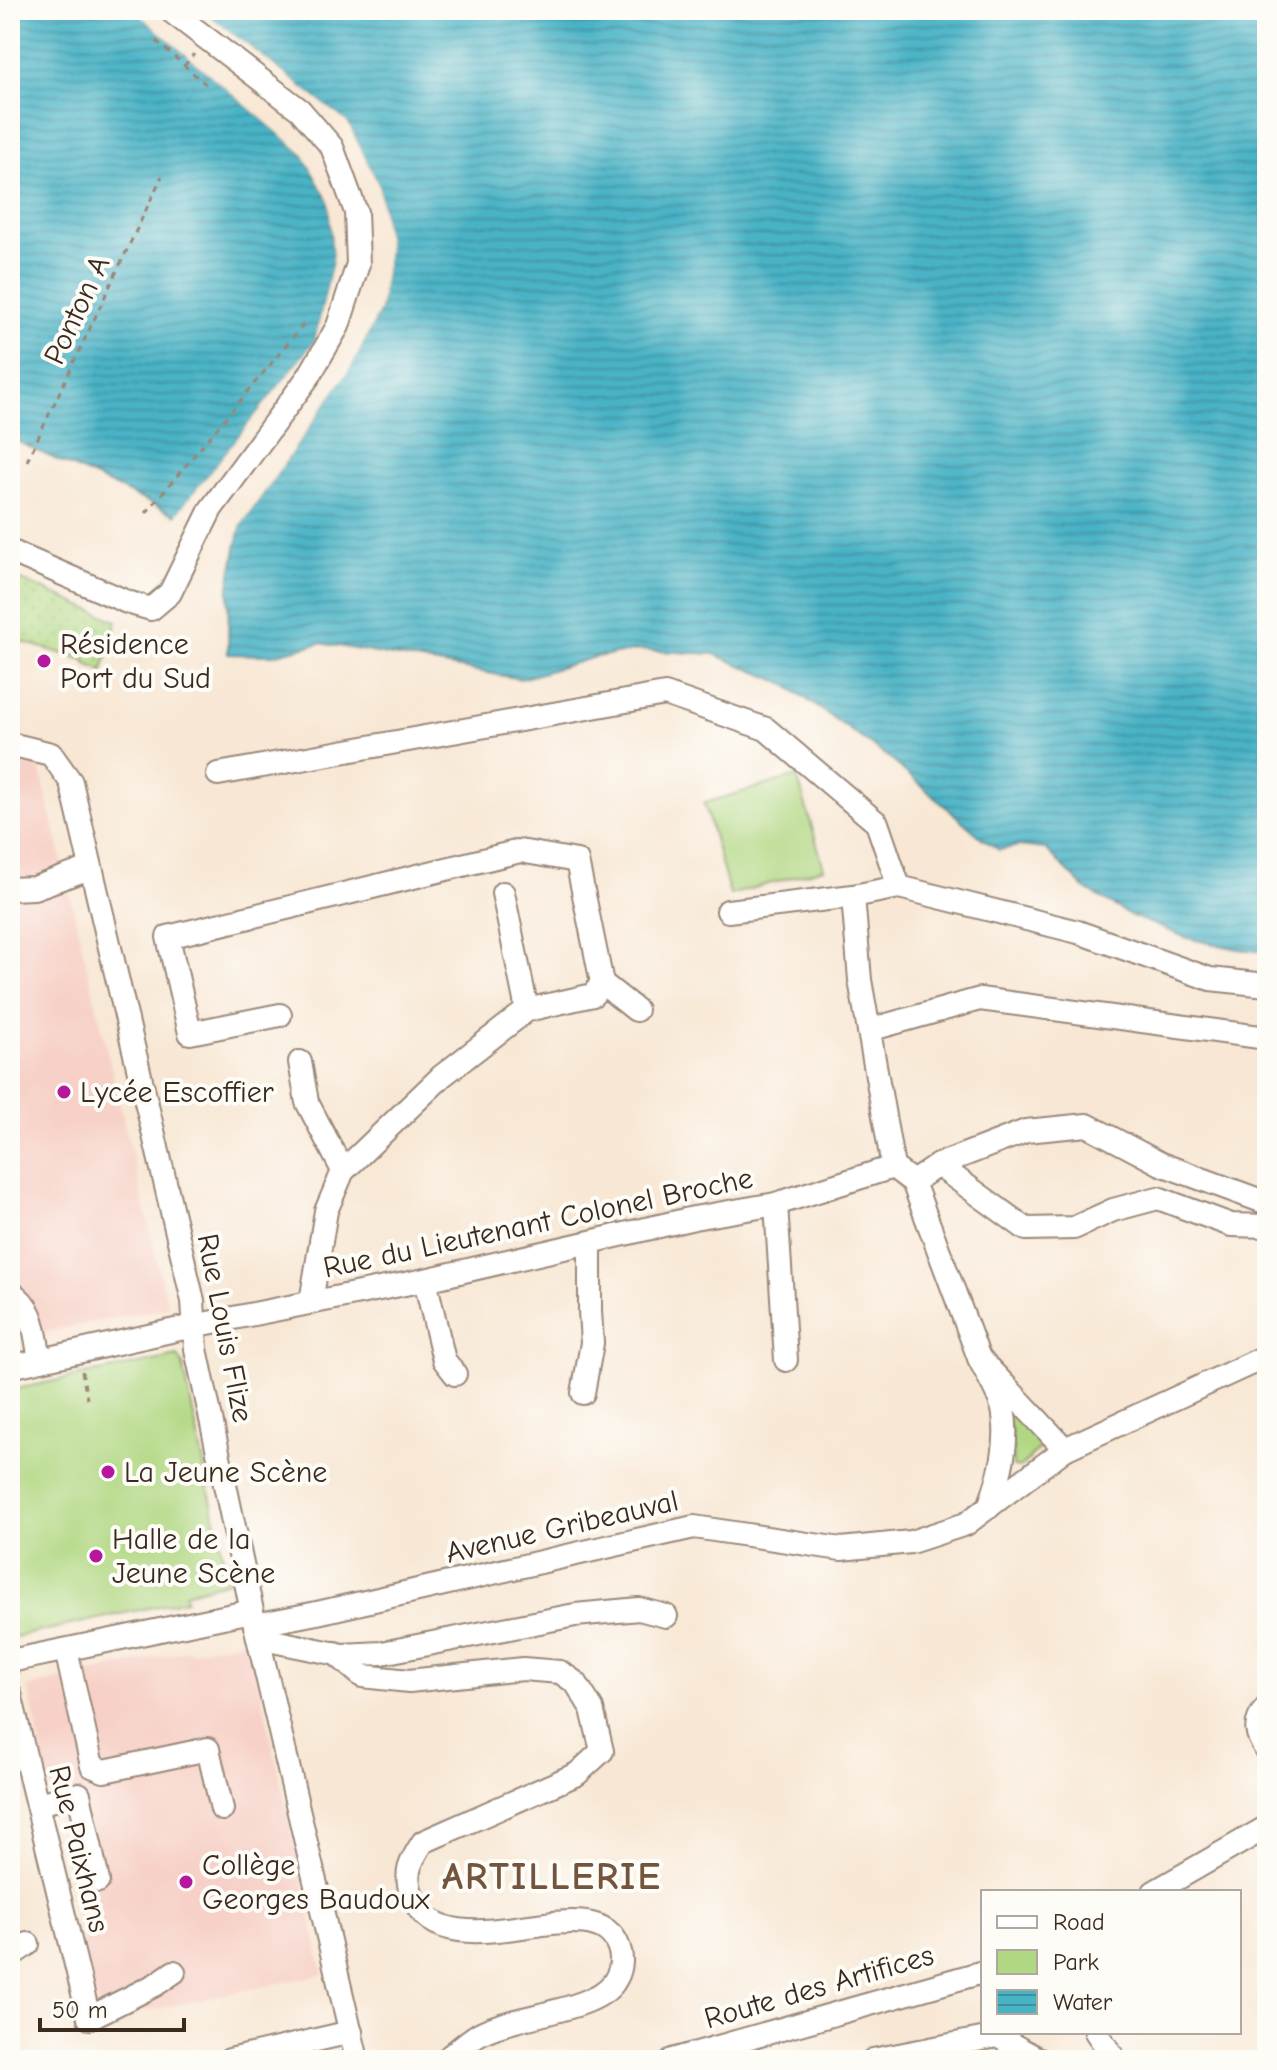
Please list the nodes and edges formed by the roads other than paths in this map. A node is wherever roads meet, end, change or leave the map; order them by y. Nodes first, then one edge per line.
1 (172, 12) edge
2 (10, 551) edge
3 (10, 744) edge
4 (218, 774) dead end
5 (90, 868) junction
6 (899, 887) junction
7 (10, 889) edge
8 (503, 893) dead end
9 (853, 896) junction
10 (728, 911) dead end
11 (602, 983) junction
12 (1267, 985) edge
13 (527, 1010) junction
14 (636, 1010) dead end
15 (280, 1015) dead end
16 (869, 1030) junction
17 (1267, 1038) edge
18 (300, 1062) dead end
19 (938, 1165) junction
20 (893, 1167) junction
21 (343, 1171) junction
22 (913, 1182) junction
23 (1267, 1203) edge
24 (776, 1204) junction
25 (1267, 1226) edge
26 (590, 1243) junction
27 (425, 1280) junction
28 (10, 1292) edge
29 (311, 1302) junction
30 (193, 1326) junction
31 (196, 1349) junction
32 (1267, 1356) edge
33 (979, 1358) junction
34 (40, 1360) junction
35 (786, 1360) dead end
36 (10, 1367) edge
37 (10, 1374) edge
38 (455, 1374) dead end
39 (583, 1393) dead end
40 (1065, 1449) junction
41 (989, 1507) junction
42 (666, 1616) dead end
43 (255, 1625) junction
44 (66, 1650) junction
45 (335, 1653) junction
46 (10, 1661) edge
47 (10, 1694) edge
48 (1267, 1707) edge
49 (1267, 1751) edge
50 (37, 1804) junction
51 (222, 1809) dead end
52 (1267, 1827) edge
53 (98, 1881) dead end
54 (1157, 1890) edge
55 (174, 1972) dead end
56 (981, 1973) edge
57 (351, 2032) junction
58 (1097, 2034) edge
59 (997, 2036) junction
60 (230, 2060) edge
61 (357, 2060) edge
62 (448, 2060) edge
63 (672, 2060) edge
64 (873, 2060) edge
65 (962, 2060) edge
66 (1040, 2060) edge
67 (1115, 2060) edge

1 - 2 street
3 - 5 street, Rue Louis Flize
4 - 6 street
5 - 7 street
5 - 30 street, Rue Louis Flize
6 - 9 street
6 - 12 street
8 - 13 street
9 - 10 street
9 - 16 street
11 - 13 street
11 - 14 street
11 - 15 street
13 - 21 street
16 - 17 street
16 - 20 street
18 - 21 street
19 - 22 street
19 - 23 street
19 - 25 street
20 - 22 street
20 - 24 street, Rue du Lieutenant Colonel Broche
21 - 29 street
22 - 33 street
24 - 26 street, Rue du Lieutenant Colonel Broche
24 - 35 street
26 - 27 street, Rue du Lieutenant Colonel Broche
26 - 39 street
27 - 29 street, Rue du Lieutenant Colonel Broche
27 - 38 street
28 - 34 street
29 - 30 street, Rue du Lieutenant Colonel Broche
30 - 31 street, Rue Louis Flize
30 - 34 street, Rue du Lieutenant Colonel Broche
31 - 37 street
31 - 43 street, Rue Louis Flize
32 - 40 street, Avenue Gribeauval
33 - 40 street
33 - 41 street
34 - 36 street, Rue du Lieutenant Colonel Broche
40 - 41 street, Avenue Gribeauval
41 - 43 street, Avenue Gribeauval
42 - 45 street
43 - 44 street, Avenue Gribeauval
43 - 45 street
43 - 57 street, Rue Louis Flize
44 - 46 street, Avenue Gribeauval
44 - 51 street
45 - 62 street
47 - 50 street, Rue Paixhans
48 - 49 street
50 - 53 street
50 - 55 street, Rue Paixhans
52 - 54 street
56 - 63 street, Route des Artifices
57 - 60 street
57 - 61 street, Rue Louis Flize
58 - 67 street
59 - 64 street
59 - 65 street
59 - 66 street

